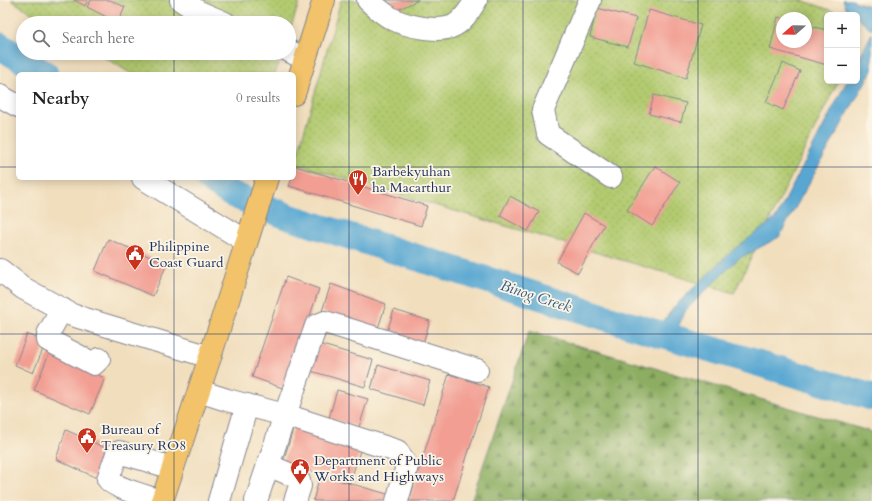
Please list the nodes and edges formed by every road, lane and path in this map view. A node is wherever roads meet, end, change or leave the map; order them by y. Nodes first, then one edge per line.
1 (181, 0) edge
2 (324, 0) edge
3 (368, 0) edge
4 (476, 0) edge
5 (590, 0) edge
6 (208, 16) edge
7 (297, 55) edge
8 (296, 72) edge
9 (0, 96) edge
10 (16, 105) edge
11 (611, 177) dead end
12 (147, 180) edge
13 (265, 183) edge
14 (248, 236) junction
15 (0, 270) edge
16 (62, 309) junction
17 (210, 357) junction
18 (99, 359) dead end
19 (477, 370) dead end
20 (199, 391) junction
21 (247, 405) junction
22 (285, 415) junction
23 (268, 465) junction
24 (173, 468) junction
25 (161, 501) edge
26 (219, 501) edge
27 (256, 501) edge
28 (295, 501) edge
29 (397, 501) edge

1 - 6 street
2 - 7 main road
3 - 4 street
5 - 11 street
7 - 8 main road
9 - 10 street
12 - 14 street
13 - 14 main road
14 - 17 main road
15 - 16 street
16 - 17 street
16 - 18 street
17 - 20 main road
19 - 22 street
20 - 21 street
20 - 24 main road
21 - 22 street
21 - 26 street
22 - 23 street
22 - 29 street
23 - 27 street
23 - 28 street
24 - 25 main road
24 - 25 street

